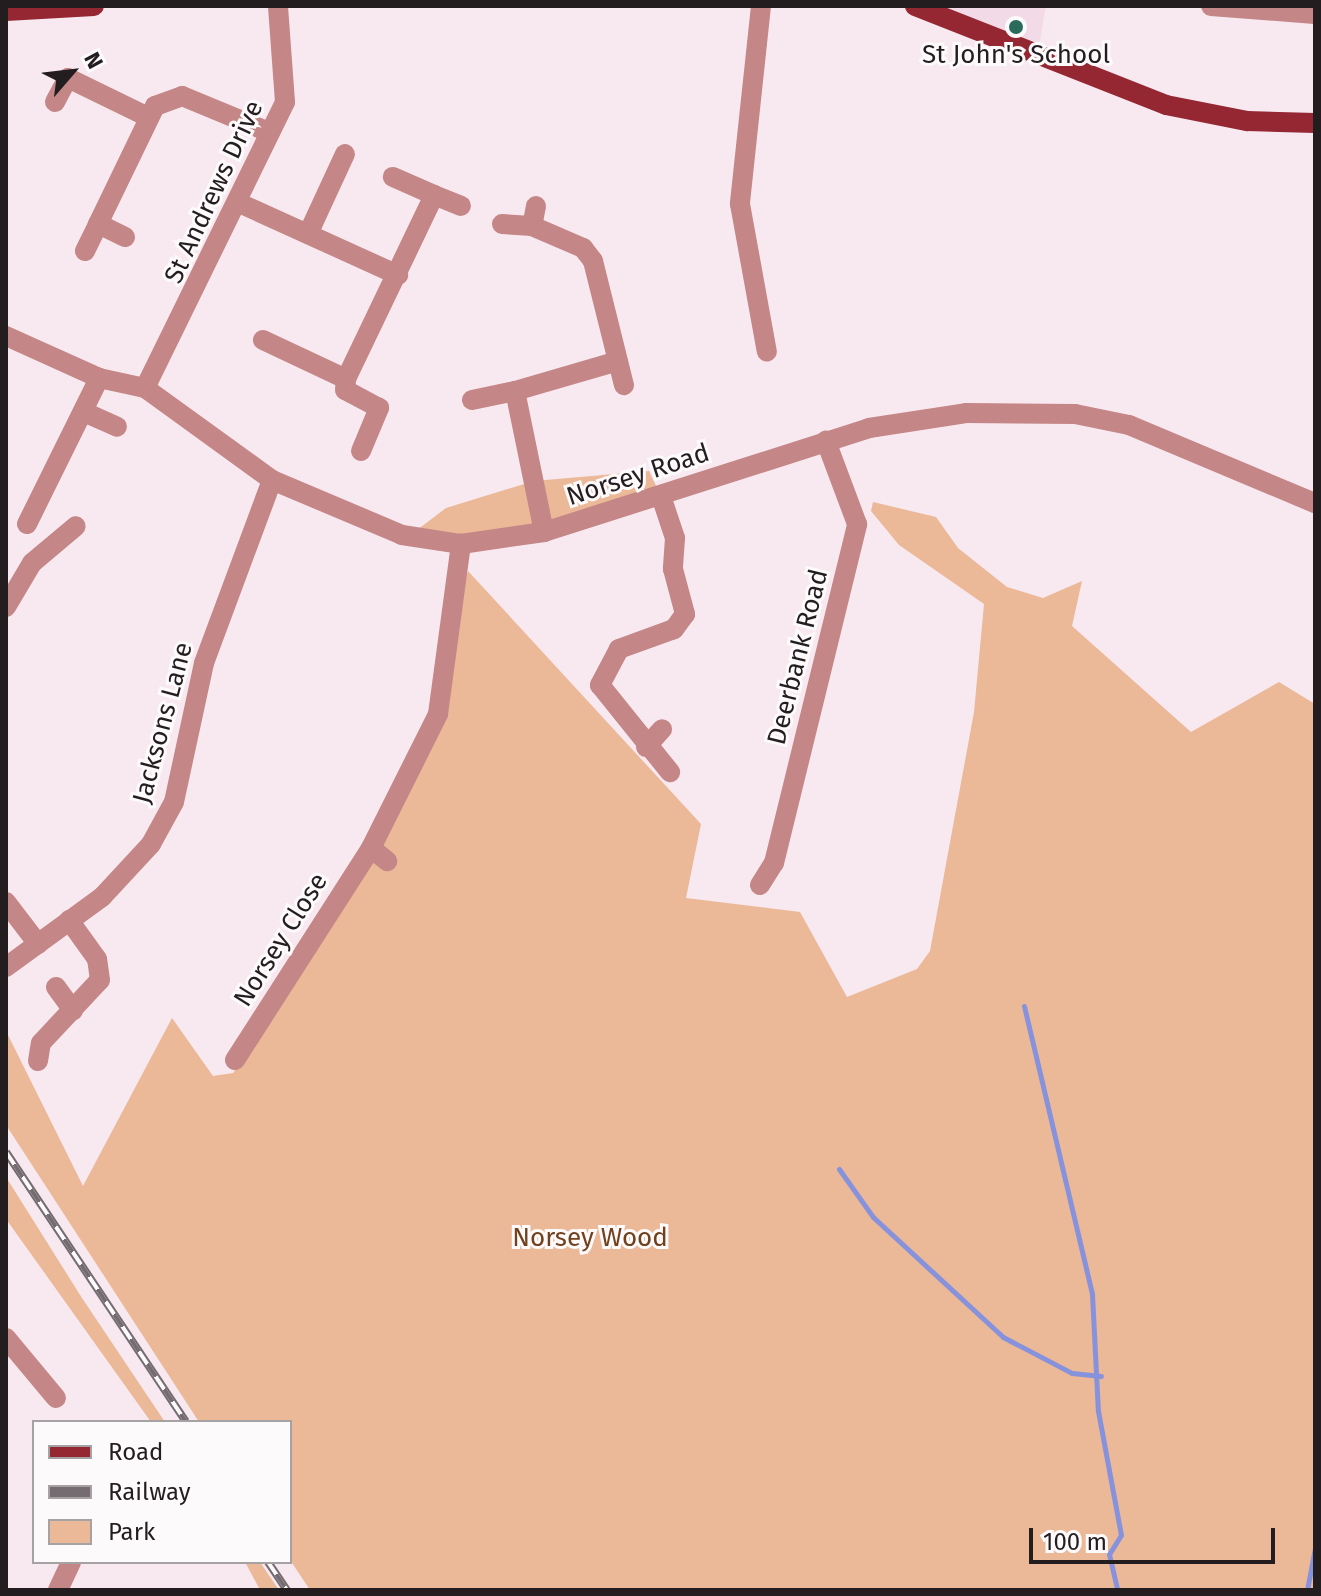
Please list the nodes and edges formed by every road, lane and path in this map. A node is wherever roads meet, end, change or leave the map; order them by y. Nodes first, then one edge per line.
1 (89, 6) edge
2 (278, 6) edge
3 (761, 6) edge
4 (915, 6) edge
5 (1211, 6) edge
6 (6, 11) edge
7 (1315, 14) edge
8 (55, 102) dead end
9 (148, 117) junction
10 (1315, 123) edge
11 (269, 132) junction
12 (345, 154) dead end
13 (393, 177) dead end
14 (434, 195) junction
15 (237, 202) junction
16 (461, 206) dead end
17 (536, 206) dead end
18 (98, 224) junction
19 (502, 224) dead end
20 (532, 226) junction
21 (308, 234) junction
22 (125, 237) dead end
23 (85, 251) dead end
24 (398, 275) junction
25 (6, 336) edge
26 (263, 340) dead end
27 (767, 352) dead end
28 (618, 361) junction
29 (99, 378) junction
30 (346, 379) junction
31 (624, 385) dead end
32 (145, 388) junction
33 (515, 391) junction
34 (472, 400) dead end
35 (84, 412) junction
36 (117, 427) dead end
37 (826, 441) junction
38 (361, 451) dead end
39 (272, 480) junction
40 (661, 496) junction
41 (1315, 503) edge
42 (27, 524) dead end
43 (76, 526) dead end
44 (544, 532) junction
45 (461, 544) junction
46 (6, 607) edge
47 (662, 729) dead end
48 (646, 747) junction
49 (670, 772) dead end
50 (760, 885) dead end
51 (6, 902) edge
52 (69, 920) junction
53 (38, 944) junction
54 (6, 967) edge
55 (56, 987) dead end
56 (73, 1010) junction
57 (235, 1060) dead end
58 (38, 1061) dead end
59 (6, 1338) edge
60 (56, 1398) dead end
61 (70, 1564) edge
62 (58, 1590) edge

1 - 6 main road
2 - 11 street, St Andrews Drive
3 - 27 street
4 - 10 main road
5 - 7 street
8 - 9 street
9 - 11 street
9 - 18 street
11 - 15 street, St Andrews Drive
12 - 21 street
13 - 14 street
14 - 16 street
14 - 24 street
15 - 21 street
15 - 32 street, St Andrews Drive
17 - 20 street
18 - 22 street
18 - 23 street
19 - 20 street
20 - 28 street
21 - 24 street
24 - 30 street
25 - 29 street, Norsey Road
26 - 30 street
28 - 31 street
28 - 33 street
29 - 32 street, Norsey Road
29 - 35 street
30 - 38 street
32 - 39 street, Norsey Road
33 - 34 street
33 - 44 street
35 - 36 street
35 - 42 street
37 - 40 street, Norsey Road
37 - 41 street, Norsey Road
37 - 50 street, Deerbank Road
39 - 45 street, Norsey Road
39 - 52 street, Jacksons Lane
40 - 44 street, Norsey Road
40 - 48 street
43 - 46 street
44 - 45 street, Norsey Road
45 - 57 street, Norsey Close
47 - 48 street
48 - 49 street
51 - 53 street
52 - 53 street, Jacksons Lane
52 - 56 street
53 - 54 street, Jacksons Lane
55 - 56 street
56 - 58 street
59 - 60 street
61 - 62 street

